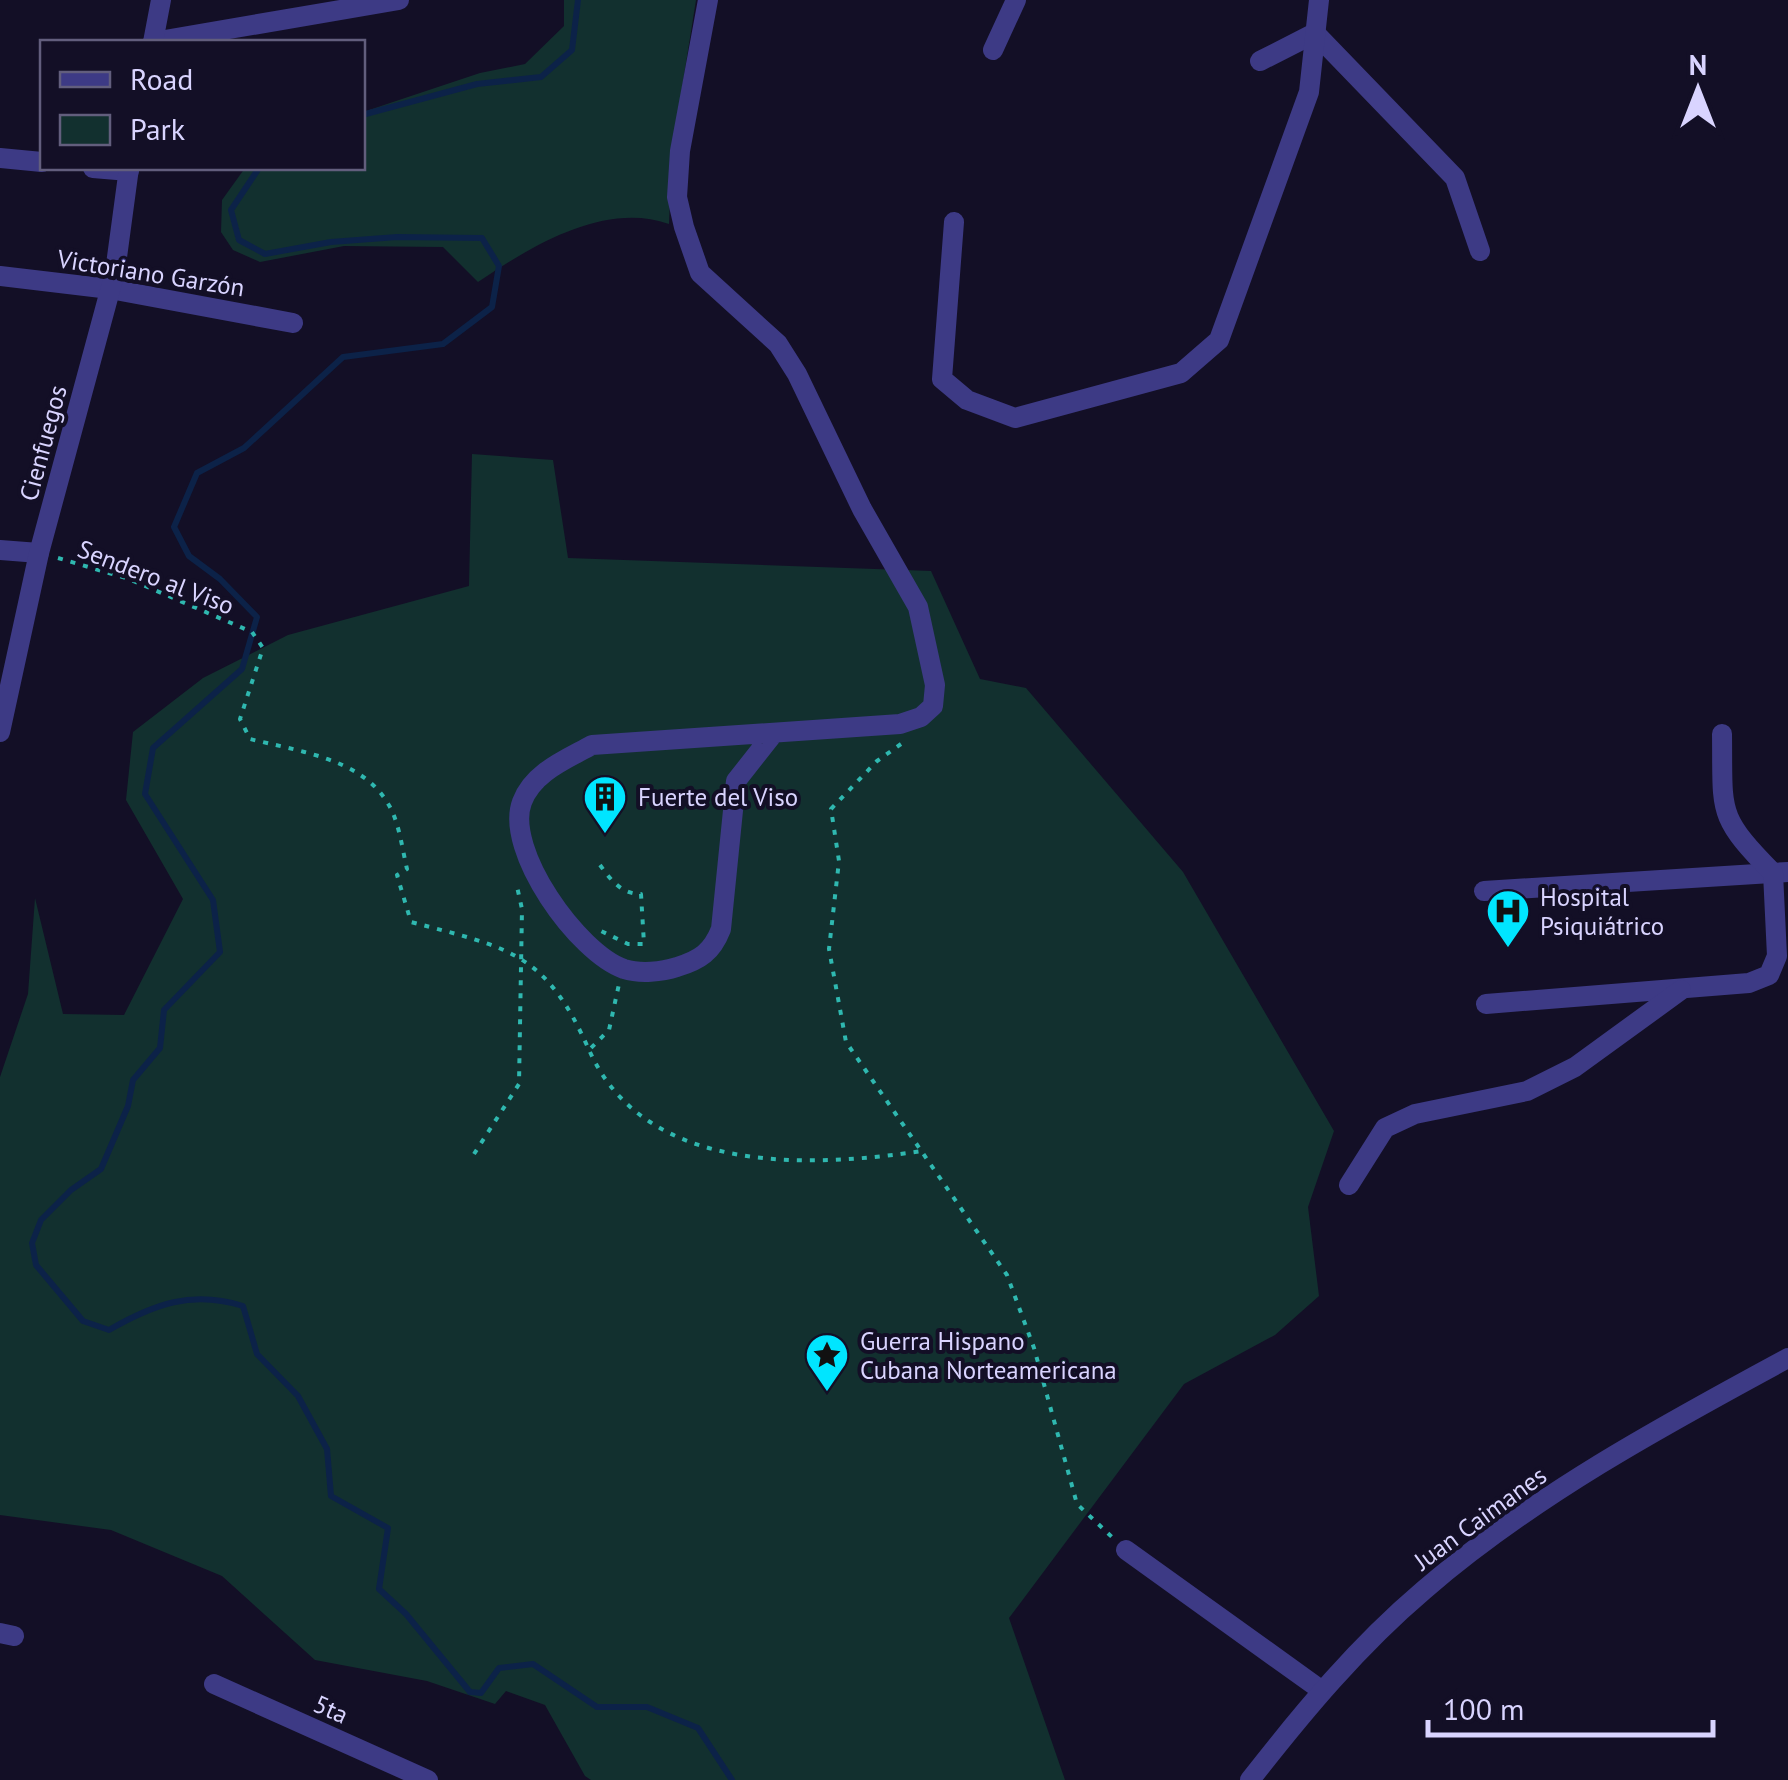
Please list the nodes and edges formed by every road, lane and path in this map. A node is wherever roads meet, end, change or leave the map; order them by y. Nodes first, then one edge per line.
1 (161, 0) edge
2 (399, 0) edge
3 (708, 0) edge
4 (1016, 0) edge
5 (1319, 0) edge
6 (1315, 33) junction
7 (153, 40) edge
8 (165, 40) edge
9 (993, 50) dead end
10 (1260, 61) dead end
11 (0, 158) edge
12 (40, 162) edge
13 (129, 170) edge
14 (954, 222) dead end
15 (1480, 252) dead end
16 (0, 276) edge
17 (110, 289) junction
18 (293, 322) dead end
19 (0, 550) edge
20 (39, 553) junction
21 (3, 706) edge
22 (0, 732) edge
23 (774, 734) junction
24 (1722, 734) dead end
25 (904, 743) dead end
26 (600, 865) dead end
27 (514, 870) dead end
28 (1780, 873) edge
29 (1484, 891) dead end
30 (582, 938) junction
31 (522, 961) junction
32 (626, 970) junction
33 (1683, 988) junction
34 (1486, 1004) dead end
35 (590, 1050) junction
36 (922, 1151) junction
37 (474, 1154) dead end
38 (1349, 1186) dead end
39 (1788, 1358) edge
40 (1126, 1550) joint
41 (214, 1684) dead end
42 (1321, 1690) junction
43 (428, 1780) edge
44 (1250, 1780) edge

1 - 7 street
2 - 8 street
3 - 23 street
4 - 9 street
5 - 6 street
6 - 10 street
6 - 14 street
6 - 15 street
11 - 12 street
13 - 17 street, Cienfuegos
16 - 17 street, Victoriano Garzón
17 - 18 street, Victoriano Garzón
17 - 20 street, Cienfuegos
19 - 20 street
20 - 21 street, Cienfuegos
20 - 31 path, Sendero al Viso
21 - 22 street, Cienfuegos
23 - 30 street
23 - 32 street
24 - 28 street
25 - 36 path
26 - 30 path
27 - 31 path
28 - 29 street
28 - 33 street
30 - 32 street
31 - 35 path, Sendero al Viso
31 - 37 path
32 - 35 path
33 - 34 street
33 - 38 street
35 - 36 path, Sendero al Viso
36 - 40 path
39 - 42 street, Juan Caimanes
40 - 42 street
41 - 43 street, 5ta
42 - 44 street, Juan Caimanes

